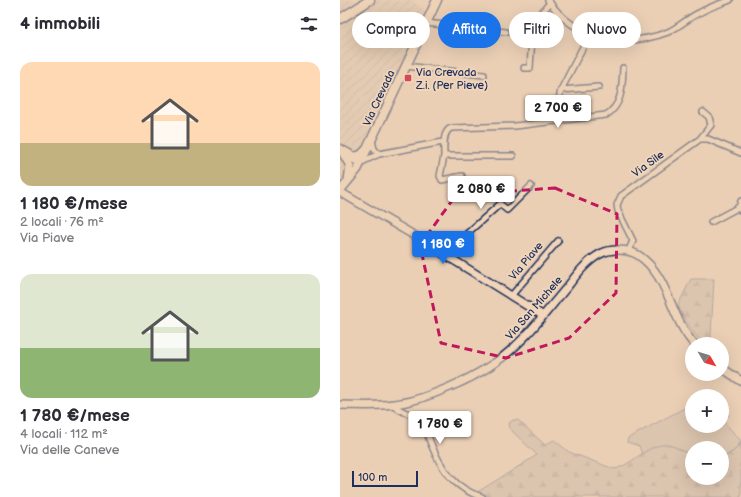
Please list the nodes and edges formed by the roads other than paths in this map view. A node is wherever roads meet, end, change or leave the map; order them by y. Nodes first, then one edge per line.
1 (370, 0) edge
2 (437, 0) edge
3 (730, 0) edge
4 (549, 2) edge
5 (430, 15) edge
6 (342, 17) edge
7 (572, 22) edge
8 (430, 23) edge
9 (506, 32) dead end
10 (641, 38) edge
11 (414, 48) edge
12 (582, 48) edge
13 (406, 66) junction
14 (524, 68) dead end
15 (622, 68) dead end
16 (484, 75) dead end
17 (599, 87) dead end
18 (561, 90) junction
19 (703, 112) dead end
20 (554, 121) junction
21 (372, 139) junction
22 (700, 139) junction
23 (443, 142) junction
24 (340, 150) edge
25 (741, 153) edge
26 (379, 154) junction
27 (444, 156) junction
28 (513, 156) dead end
29 (362, 162) junction
30 (462, 176) dead end
31 (531, 186) dead end
32 (343, 188) edge
33 (741, 202) edge
34 (740, 209) edge
35 (711, 222) dead end
36 (558, 241) dead end
37 (628, 252) junction
38 (444, 254) junction
39 (511, 296) junction
40 (542, 315) junction
41 (689, 337) edge
42 (729, 373) edge
43 (741, 381) edge
44 (393, 404) junction
45 (340, 405) edge
46 (482, 497) edge

1 - 6 main road
2 - 5 main road, Via Crevada
3 - 10 street
4 - 7 street
4 - 14 street
8 - 9 street
11 - 13 main road, Via Crevada
12 - 18 street
13 - 16 street, Via Crevada
13 - 21 main road, Via Crevada
15 - 20 street
17 - 18 street
18 - 20 street
19 - 22 street
20 - 23 street
21 - 24 main road, Via Crevada
21 - 26 street
21 - 29 main road, Via Crevada
22 - 25 street
22 - 37 street, Via Sile
23 - 26 street
23 - 27 street
24 - 29 street
24 - 32 main road
26 - 29 street
27 - 28 street
27 - 30 street
29 - 32 main road, Via Crevada
31 - 38 street
32 - 38 main road, Via Piave
33 - 34 street
34 - 35 street
36 - 39 street, Via Piave
37 - 40 main road, Via San Michele
37 - 41 main road, Via San Michele
38 - 39 main road, Via Piave
39 - 40 main road, Via Piave
40 - 44 main road, Via San Michele
42 - 43 main road
44 - 45 main road, Via San Michele
44 - 46 street

